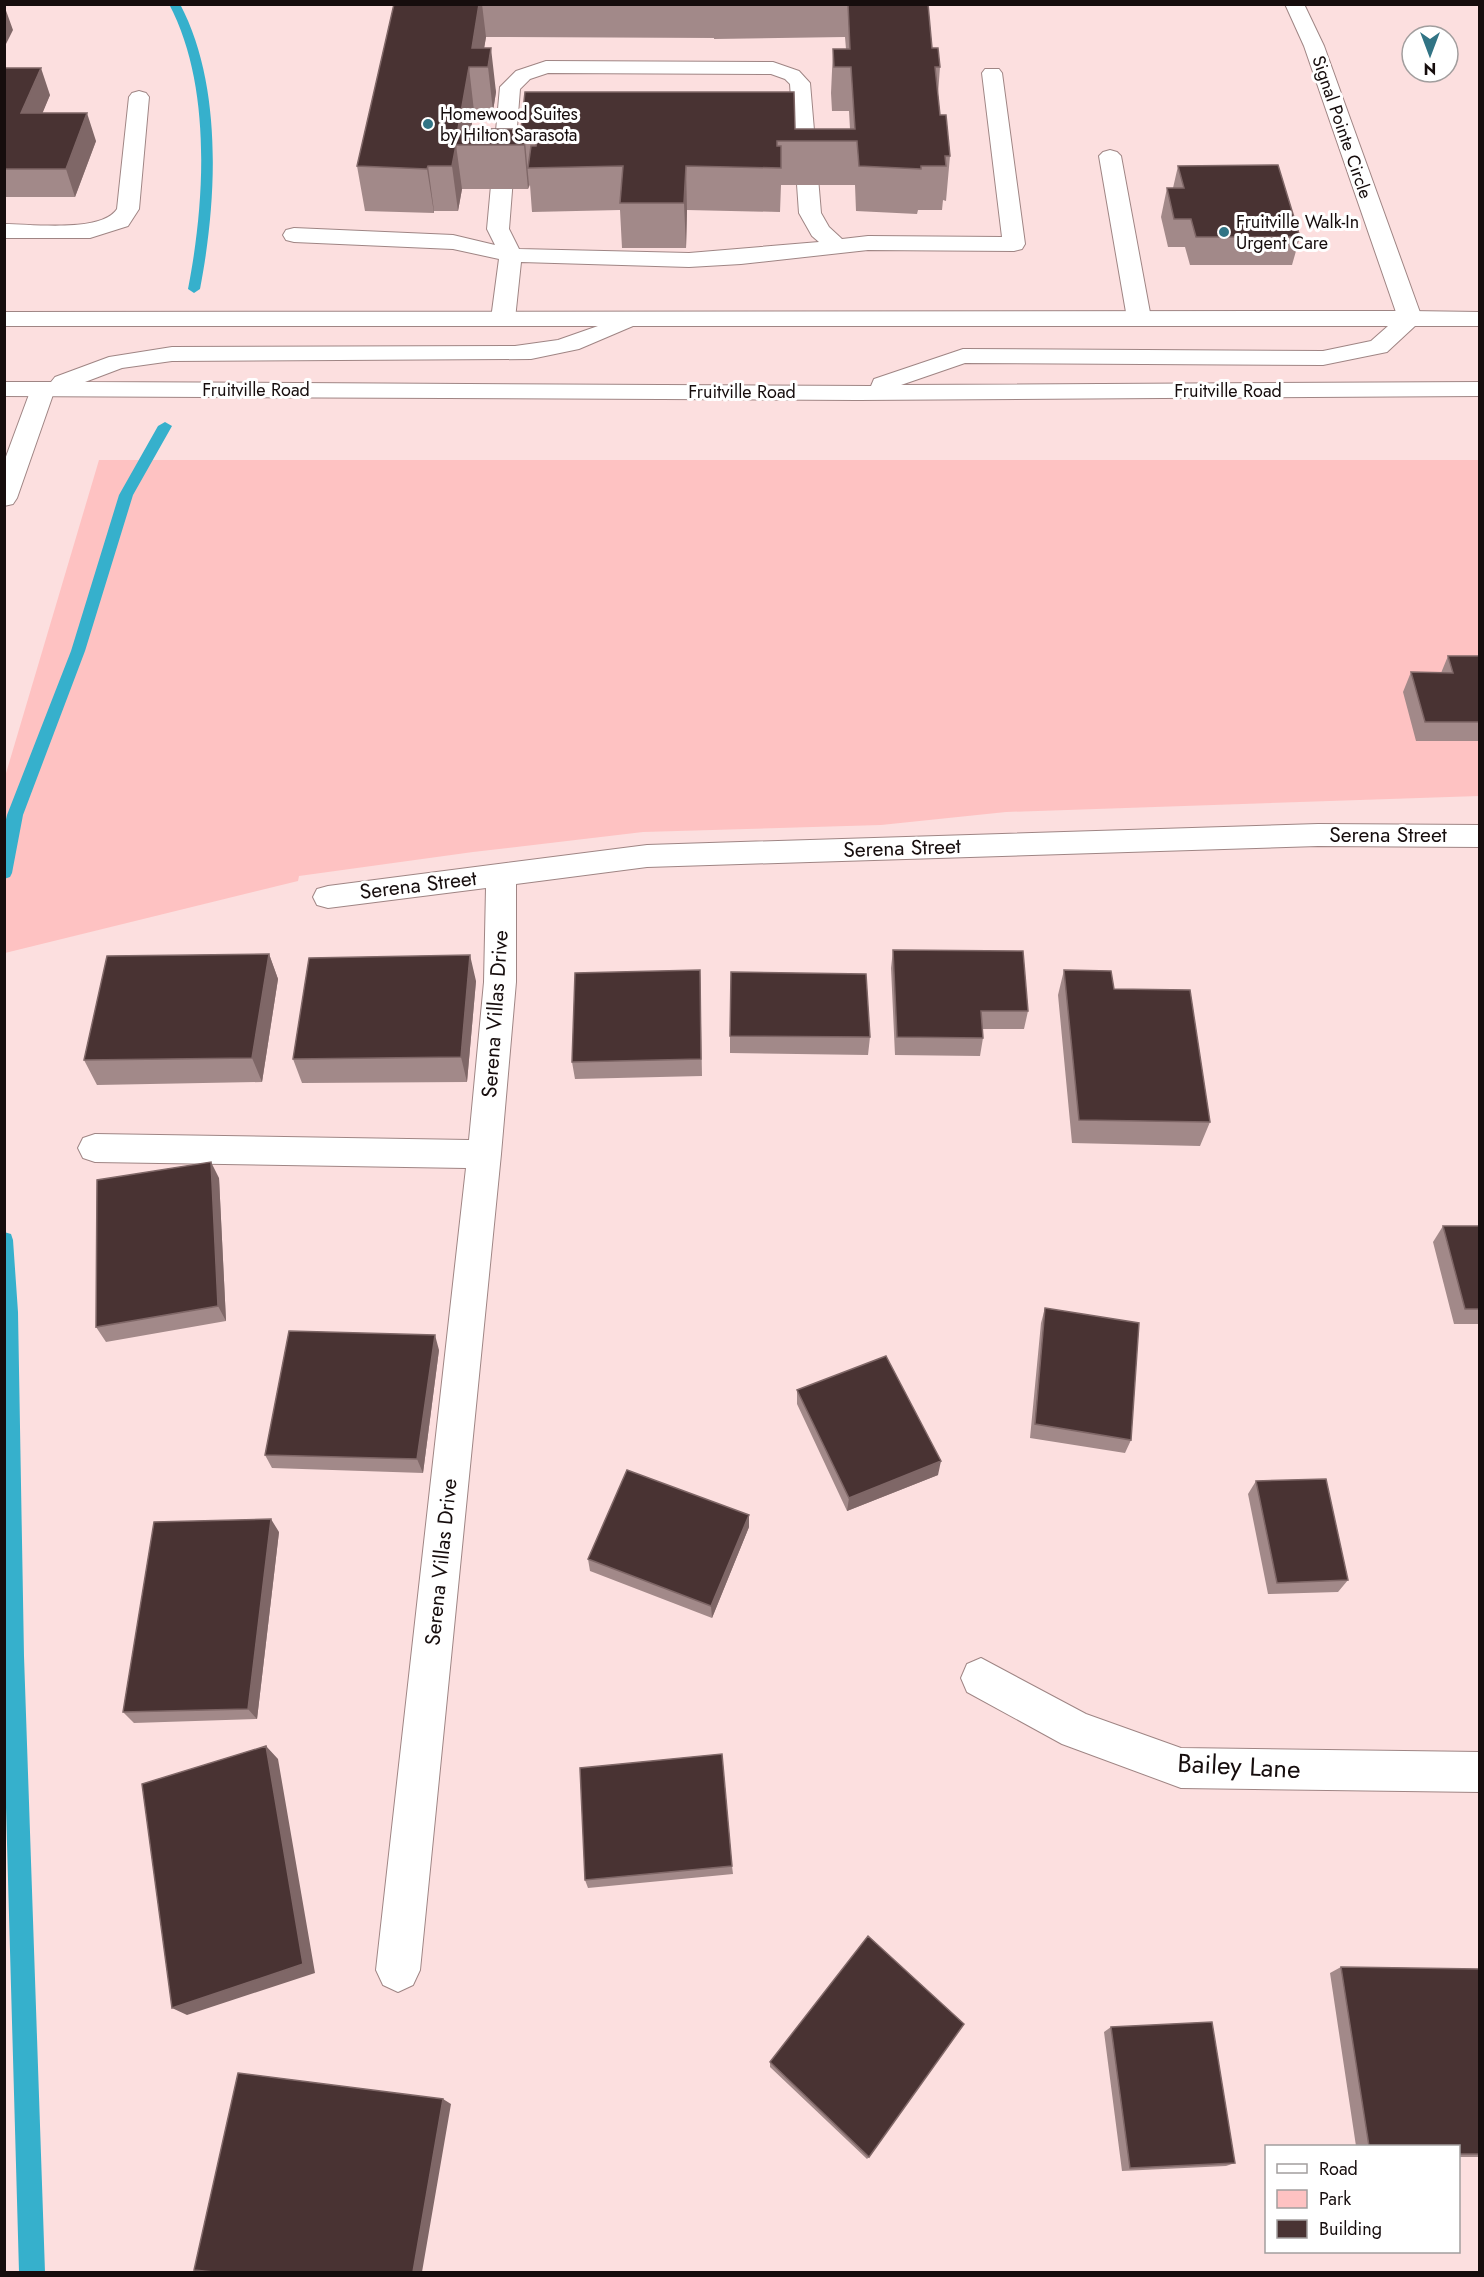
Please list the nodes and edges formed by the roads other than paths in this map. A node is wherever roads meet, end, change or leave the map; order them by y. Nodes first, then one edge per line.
1 (1294, 4) edge
2 (992, 73) dead end
3 (139, 97) dead end
4 (1110, 156) dead end
5 (4, 231) edge
6 (294, 235) dead end
7 (837, 246) junction
8 (511, 255) junction
9 (1139, 318) junction
10 (1410, 318) junction
11 (4, 319) edge
12 (503, 319) junction
13 (633, 319) junction
14 (1479, 319) edge
15 (4, 389) edge
16 (43, 389) junction
17 (1479, 389) edge
18 (858, 393) junction
19 (4, 498) edge
20 (1479, 836) edge
21 (501, 874) junction
22 (328, 897) dead end
23 (94, 1148) dead end
24 (484, 1154) junction
25 (981, 1678) dead end
26 (1479, 1772) edge
27 (398, 1970) dead end

1 - 10 main road, Signal Pointe Circle
2 - 7 main road
3 - 5 main road
4 - 9 main road
6 - 8 main road
7 - 8 main road
7 - 8 main road
8 - 12 main road
9 - 10 main road
9 - 13 main road
10 - 14 main road
10 - 18 main road
11 - 12 main road
12 - 13 main road
13 - 16 main road
15 - 16 main road, Fruitville Road
16 - 18 main road, Fruitville Road
16 - 19 main road
17 - 18 main road, Fruitville Road
20 - 21 main road, Serena Street
21 - 22 main road, Serena Street
21 - 24 main road, Serena Villas Drive
23 - 24 main road
24 - 27 main road, Serena Villas Drive
25 - 26 main road, Bailey Lane

